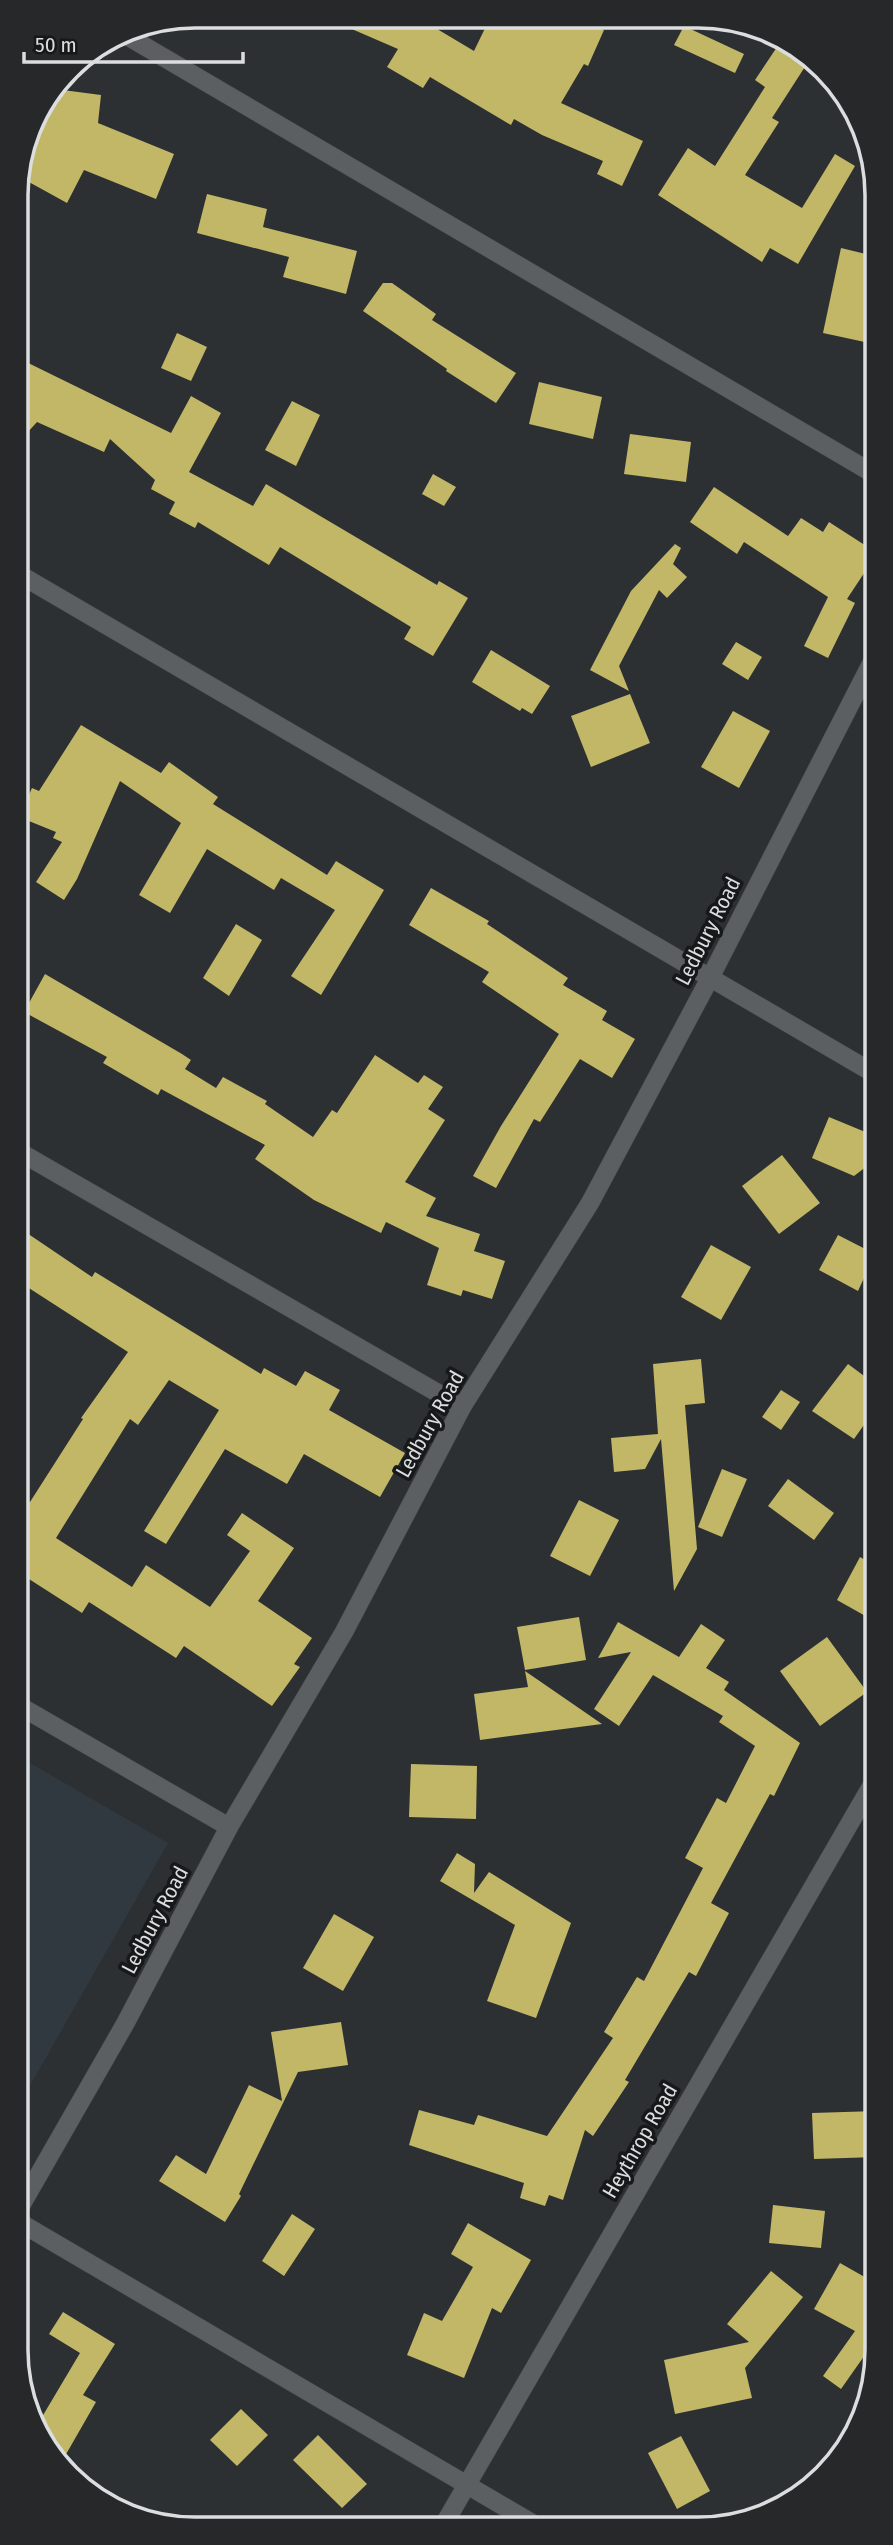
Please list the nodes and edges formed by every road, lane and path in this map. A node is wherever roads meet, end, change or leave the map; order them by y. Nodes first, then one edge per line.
1 (134, 40) edge
2 (865, 469) edge
3 (28, 579) edge
4 (865, 676) edge
5 (710, 978) junction
6 (865, 1068) edge
7 (28, 1157) edge
8 (462, 1407) junction
9 (28, 1711) edge
10 (865, 1797) edge
11 (229, 1827) junction
12 (28, 2193) edge
13 (28, 2227) edge
14 (466, 2484) junction
15 (448, 2517) edge
16 (522, 2517) edge

1 - 2 street
3 - 5 street
4 - 5 street, Ledbury Road
5 - 6 street
5 - 8 street, Ledbury Road
7 - 8 street
8 - 11 street, Ledbury Road
9 - 11 street
10 - 14 street, Heythrop Road
11 - 12 street, Ledbury Road
13 - 14 street
14 - 15 street, Heythrop Road
14 - 16 street

